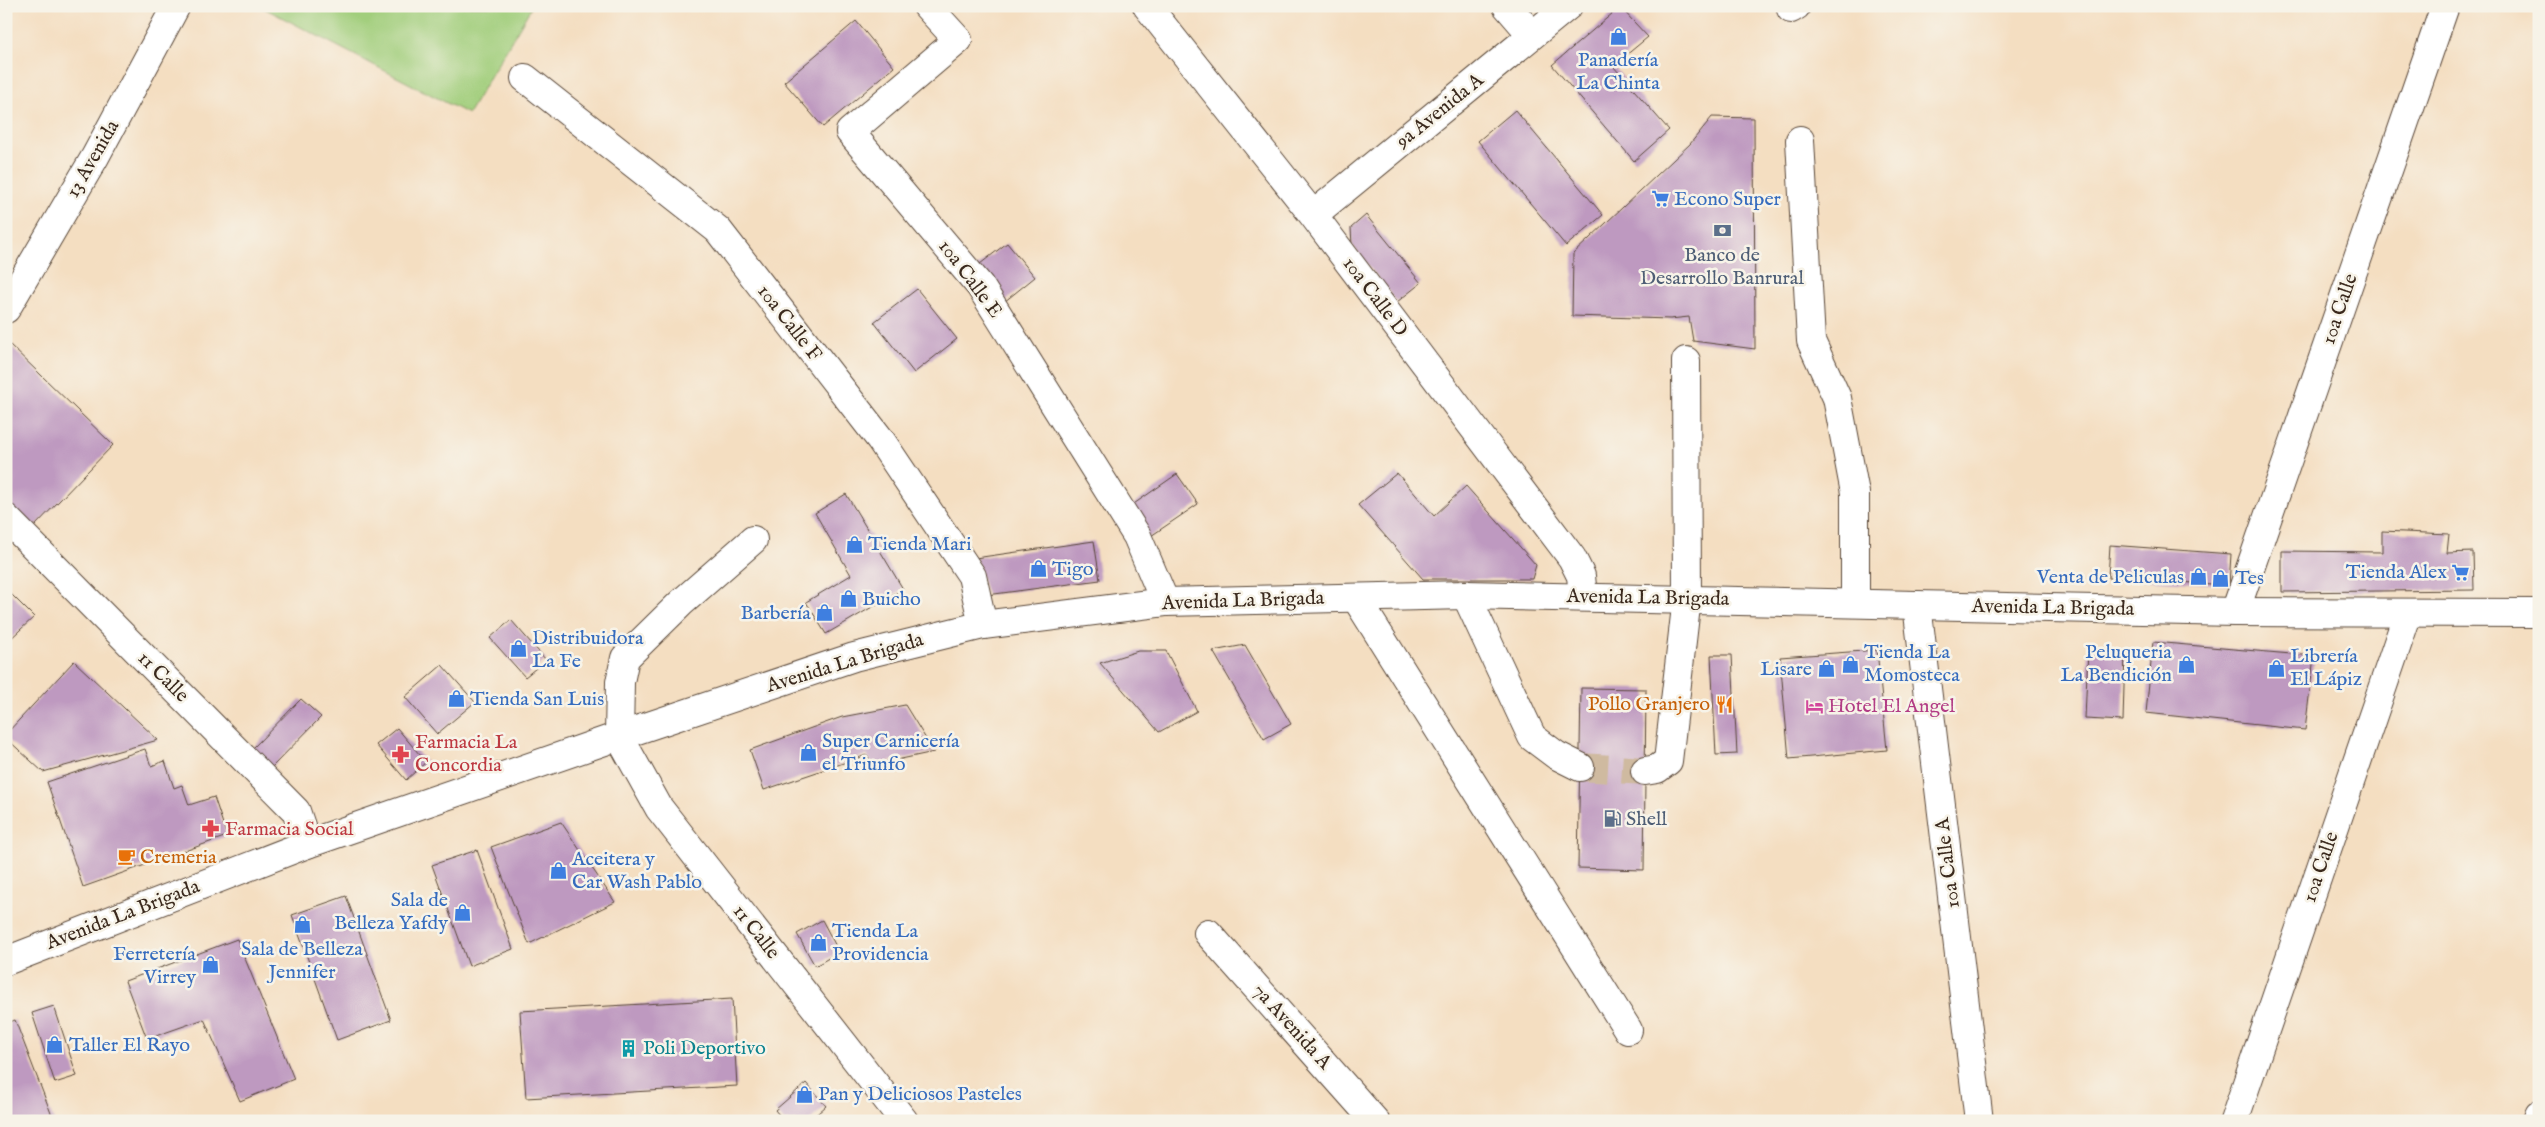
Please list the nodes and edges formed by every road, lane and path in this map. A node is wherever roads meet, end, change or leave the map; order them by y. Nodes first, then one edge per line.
1 (176, 6) edge
2 (927, 6) edge
3 (1147, 6) edge
4 (1507, 6) edge
5 (1568, 6) edge
6 (2445, 6) edge
7 (1532, 35) junction
8 (525, 78) dead end
9 (1800, 140) dead end
10 (1313, 215) junction
11 (6, 309) edge
12 (1686, 361) dead end
13 (6, 518) edge
14 (753, 540) dead end
15 (1466, 595) junction
16 (1583, 597) junction
17 (1356, 598) junction
18 (1687, 598) junction
19 (1165, 602) junction
20 (1856, 602) junction
21 (1917, 605) junction
22 (2235, 612) junction
23 (2408, 613) junction
24 (2539, 613) edge
25 (983, 625) junction
26 (619, 736) junction
27 (1580, 767) tunnel mouth
28 (1651, 770) tunnel mouth
29 (307, 844) junction
30 (1208, 933) dead end
31 (6, 961) edge
32 (1628, 1030) dead end
33 (2539, 1115) edge
34 (904, 1121) edge
35 (1376, 1121) edge
36 (1979, 1121) edge
37 (2234, 1121) edge
38 (2537, 1121) edge

1 - 11 street, 13 Avenida
2 - 19 street, 10a Calle E
3 - 10 street, 10a Calle D
4 - 7 street
5 - 7 street, 9a Avenida A
6 - 22 street, 10a Calle
7 - 10 street, 9a Avenida A
8 - 25 street, 10a Calle F
9 - 20 street
10 - 16 street, 10a Calle D
12 - 18 street
13 - 29 street, 11 Calle
14 - 26 street
15 - 16 street, Avenida La Brigada
15 - 17 street, Avenida La Brigada
15 - 27 street
16 - 18 street, Avenida La Brigada
17 - 19 street, Avenida La Brigada
17 - 32 street
18 - 20 street, Avenida La Brigada
18 - 28 street
19 - 25 street, Avenida La Brigada
20 - 21 street, Avenida La Brigada
21 - 22 street, Avenida La Brigada
21 - 36 street, 10a Calle A
22 - 23 street, Avenida La Brigada
23 - 24 street, Avenida La Brigada
23 - 37 street, 10a Calle
25 - 26 street, Avenida La Brigada
26 - 29 street, Avenida La Brigada
26 - 34 street, 11 Calle
29 - 31 street, Avenida La Brigada
30 - 35 street, 7a Avenida A
33 - 38 street

